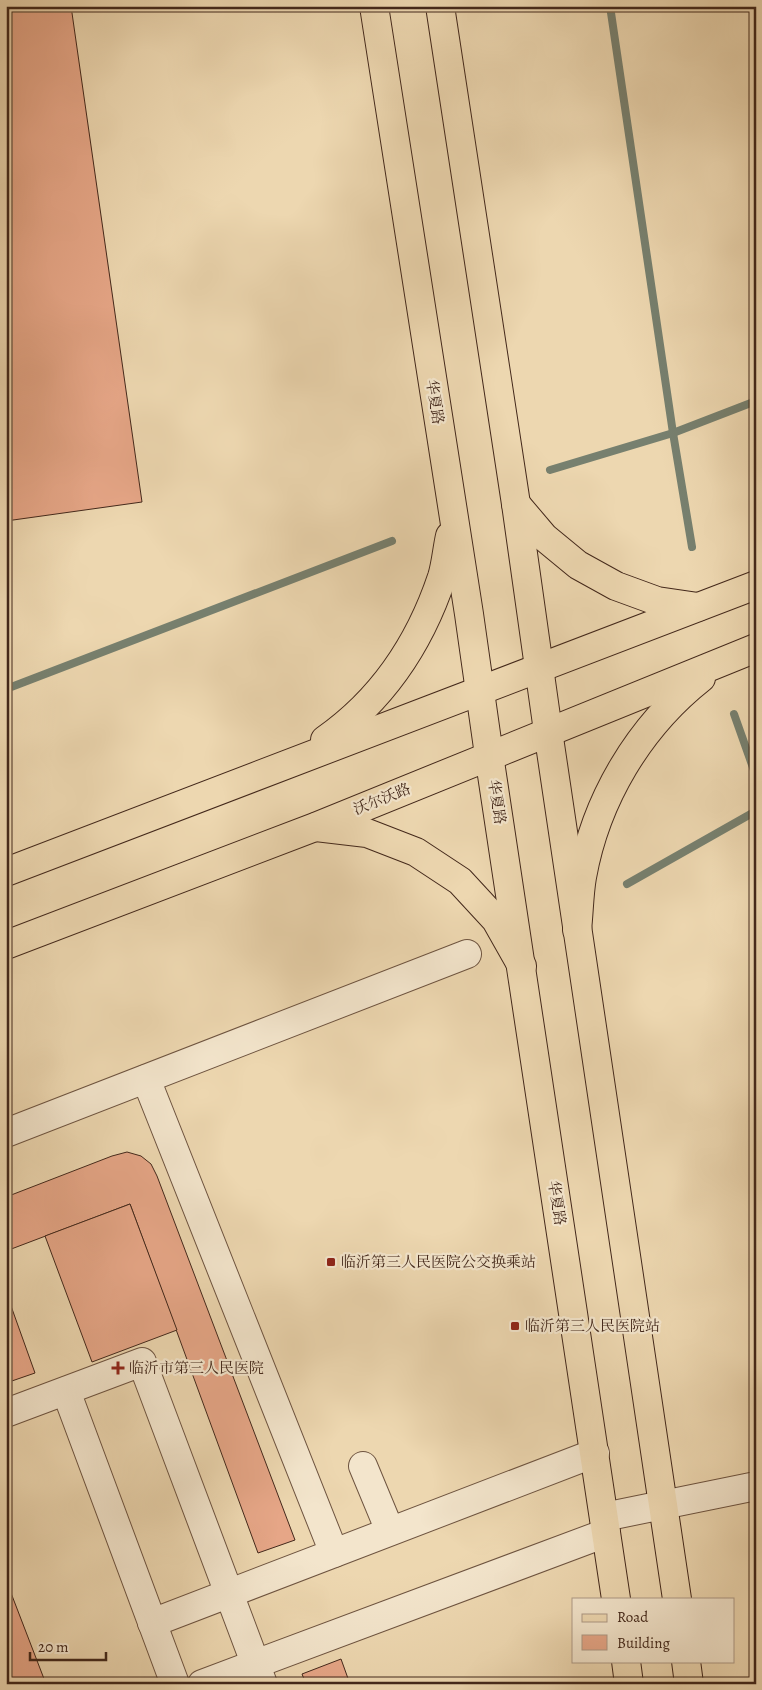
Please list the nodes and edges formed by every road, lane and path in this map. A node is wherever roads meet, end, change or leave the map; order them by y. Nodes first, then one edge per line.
1 (374, 6) edge
2 (440, 6) edge
3 (516, 504) junction
4 (453, 517) junction
5 (756, 586) edge
6 (699, 607) junction
7 (756, 648) edge
8 (722, 661) junction
9 (539, 668) junction
10 (480, 691) junction
11 (548, 732) junction
12 (489, 756) junction
13 (298, 759) junction
14 (315, 826) junction
15 (6, 872) edge
16 (577, 930) junction
17 (6, 945) edge
18 (467, 954) dead end
19 (522, 966) junction
20 (146, 1079) junction
21 (6, 1133) edge
22 (66, 1390) junction
23 (6, 1413) edge
24 (595, 1453) junction
25 (363, 1466) dead end
26 (756, 1486) edge
27 (662, 1505) junction
28 (605, 1525) junction
29 (390, 1531) junction
30 (334, 1552) junction
31 (229, 1593) junction
32 (616, 1598) edge
33 (676, 1598) edge
34 (152, 1623) junction
35 (626, 1662) edge
36 (686, 1662) edge
37 (259, 1674) edge
38 (175, 1684) edge
39 (202, 1684) edge
40 (629, 1684) edge
41 (689, 1684) edge

1 - 4 main road, 华夏路
2 - 3 main road
3 - 6 main road
3 - 9 main road
4 - 10 main road, 华夏路
4 - 13 main road
5 - 6 main road
6 - 9 main road
7 - 8 main road, 沃尔沃路
8 - 11 main road, 沃尔沃路
8 - 16 main road
9 - 10 main road
9 - 11 main road
10 - 12 main road, 华夏路
10 - 13 main road
11 - 12 main road, 沃尔沃路
11 - 16 main road
12 - 14 main road, 沃尔沃路
12 - 19 main road, 华夏路
13 - 15 main road
14 - 17 main road, 沃尔沃路
14 - 19 main road
16 - 27 main road
18 - 20 street
19 - 24 main road, 华夏路
20 - 21 street
20 - 30 street
22 - 23 street
22 - 31 street
22 - 34 street
24 - 28 main road, 华夏路
24 - 29 street
25 - 29 street
26 - 27 street
27 - 28 street
27 - 33 main road
28 - 32 main road, 华夏路
28 - 37 street
29 - 30 street
30 - 31 street
31 - 34 street
31 - 37 street
34 - 38 street
35 - 40 main road
36 - 41 main road
37 - 39 street

